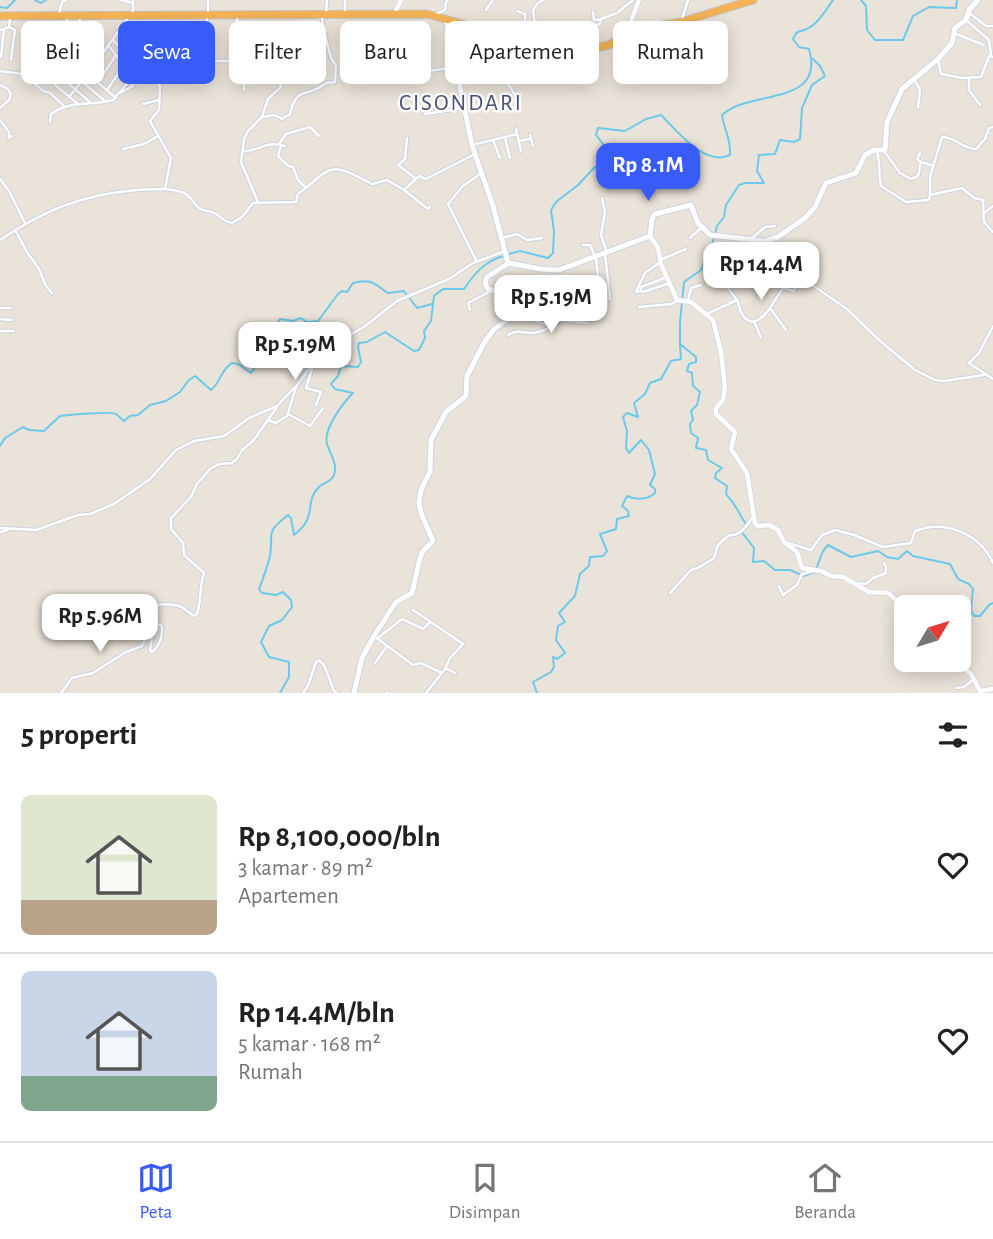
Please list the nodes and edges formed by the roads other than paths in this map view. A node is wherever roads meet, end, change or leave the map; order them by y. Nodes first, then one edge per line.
1 (66, 0) edge
2 (121, 0) edge
3 (208, 0) edge
4 (327, 0) edge
5 (345, 0) edge
6 (401, 0) edge
7 (448, 0) edge
8 (493, 0) edge
9 (544, 0) edge
10 (633, 0) edge
11 (639, 0) edge
12 (688, 0) edge
13 (753, 0) edge
14 (978, 0) edge
15 (133, 1) edge
16 (486, 10) dead end
17 (517, 11) dead end
18 (593, 12) dead end
19 (968, 12) junction
20 (80, 13) junction
21 (345, 13) junction
22 (324, 14) junction
23 (394, 14) junction
24 (208, 15) junction
25 (237, 15) junction
26 (0, 16) edge
27 (11, 16) junction
28 (58, 16) junction
29 (130, 16) junction
30 (433, 16) junction
31 (68, 17) junction
32 (525, 18) junction
33 (534, 18) junction
34 (446, 19) joint
35 (601, 19) junction
36 (966, 20) junction
37 (66, 21) edge
38 (79, 21) edge
39 (207, 21) edge
40 (236, 21) edge
41 (453, 21) edge
42 (525, 21) edge
43 (534, 21) edge
44 (631, 21) edge
45 (681, 21) edge
46 (684, 21) edge
47 (599, 24) edge
48 (993, 26) edge
49 (4, 29) edge
50 (954, 33) junction
51 (112, 39) junction
52 (108, 45) junction
53 (984, 46) dead end
54 (118, 47) edge
55 (104, 51) edge
56 (116, 55) junction
57 (992, 56) edge
58 (1, 57) edge
59 (118, 58) edge
60 (938, 59) junction
61 (11, 60) dead end
62 (0, 71) edge
63 (104, 73) edge
64 (118, 74) edge
65 (913, 78) junction
66 (969, 78) junction
67 (70, 84) edge
68 (80, 84) edge
69 (84, 84) edge
70 (98, 84) edge
71 (127, 84) edge
72 (159, 84) edge
73 (244, 84) edge
74 (280, 84) edge
75 (459, 84) edge
76 (509, 84) edge
77 (0, 85) edge
78 (55, 85) dead end
79 (75, 89) junction
80 (107, 90) junction
81 (244, 90) dead end
82 (64, 92) junction
83 (118, 96) junction
84 (69, 97) junction
85 (516, 97) dead end
86 (58, 100) junction
87 (159, 100) junction
88 (106, 102) junction
89 (77, 103) junction
90 (92, 103) junction
91 (144, 104) dead end
92 (980, 106) dead end
93 (1, 107) edge
94 (65, 107) junction
95 (464, 108) junction
96 (918, 108) dead end
97 (7, 110) dead end
98 (425, 114) dead end
99 (262, 117) junction
100 (0, 120) edge
101 (50, 122) dead end
102 (993, 127) edge
103 (516, 129) dead end
104 (517, 134) junction
105 (12, 136) dead end
106 (158, 136) junction
107 (319, 136) dead end
108 (505, 137) junction
109 (407, 138) dead end
110 (493, 140) junction
111 (519, 141) junction
112 (282, 145) junction
113 (472, 145) junction
114 (533, 146) dead end
115 (123, 149) dead end
116 (876, 150) junction
117 (243, 151) junction
118 (521, 151) dead end
119 (884, 151) junction
120 (920, 153) dead end
121 (475, 154) junction
122 (500, 158) dead end
123 (510, 158) dead end
124 (921, 162) junction
125 (934, 166) junction
126 (481, 173) junction
127 (416, 178) junction
128 (0, 179) edge
129 (305, 188) junction
130 (165, 189) junction
131 (404, 190) junction
132 (930, 195) junction
133 (602, 198) dead end
134 (258, 202) junction
135 (993, 206) edge
136 (430, 207) dead end
137 (983, 214) junction
138 (26, 223) junction
139 (775, 226) dead end
140 (702, 227) junction
141 (15, 230) junction
142 (993, 232) edge
143 (650, 236) junction
144 (502, 238) junction
145 (542, 238) dead end
146 (690, 238) dead end
147 (751, 239) junction
148 (0, 240) edge
149 (765, 241) junction
150 (583, 245) dead end
151 (686, 248) dead end
152 (606, 253) junction
153 (506, 256) junction
154 (596, 257) junction
155 (475, 259) junction
156 (660, 261) junction
157 (786, 267) junction
158 (798, 274) junction
159 (598, 276) dead end
160 (777, 277) dead end
161 (669, 280) junction
162 (701, 285) dead end
163 (727, 287) dead end
164 (491, 292) junction
165 (52, 293) dead end
166 (737, 300) junction
167 (683, 301) junction
168 (582, 307) dead end
169 (639, 307) dead end
170 (0, 308) edge
171 (11, 308) dead end
172 (770, 308) junction
173 (470, 310) dead end
174 (516, 314) junction
175 (707, 314) junction
176 (0, 319) edge
177 (12, 320) dead end
178 (560, 320) junction
179 (754, 321) junction
180 (588, 323) dead end
181 (993, 326) edge
182 (786, 330) dead end
183 (0, 331) edge
184 (13, 331) dead end
185 (508, 335) dead end
186 (761, 338) dead end
187 (313, 366) junction
188 (984, 375) junction
189 (993, 379) edge
190 (298, 384) junction
191 (316, 405) dead end
192 (277, 406) junction
193 (323, 408) dead end
194 (288, 414) junction
195 (268, 420) junction
196 (752, 518) junction
197 (0, 530) edge
198 (784, 542) junction
199 (884, 563) dead end
200 (993, 563) edge
201 (816, 569) junction
202 (855, 583) junction
203 (779, 586) dead end
204 (670, 593) dead end
205 (894, 598) edge
206 (413, 610) dead end
207 (429, 622) junction
208 (376, 637) junction
209 (387, 646) junction
210 (375, 663) dead end
211 (445, 668) junction
212 (967, 672) edge
213 (442, 673) junction
214 (455, 673) dead end
215 (974, 679) junction
216 (956, 688) dead end
217 (993, 689) edge
218 (980, 692) edge
219 (61, 693) edge
220 (303, 693) edge
221 (337, 693) edge
222 (354, 693) edge
223 (426, 693) edge

1 - 28 street
2 - 15 street
3 - 24 street
4 - 22 street
5 - 21 street
6 - 23 street
7 - 30 street
8 - 16 street
9 - 33 street
10 - 35 street
11 - 44 street
12 - 45 street
13 - 46 highway
14 - 19 main road
15 - 29 street
17 - 32 street
18 - 35 street
19 - 36 main road
19 - 48 street
20 - 29 highway
20 - 31 highway
20 - 38 street
21 - 22 highway
21 - 23 highway
22 - 25 highway
22 - 99 street
23 - 30 highway
24 - 25 highway
24 - 29 highway
24 - 39 street
25 - 40 street
26 - 27 highway
27 - 28 highway
27 - 49 street
28 - 31 highway
29 - 51 street
30 - 34 highway
31 - 37 street
32 - 33 street
32 - 42 street
33 - 43 street
34 - 41 highway
35 - 47 street
36 - 50 main road
36 - 57 street
49 - 58 street
49 - 61 street
50 - 53 street
50 - 60 main road
51 - 52 street
51 - 54 street
52 - 55 street
52 - 56 street
56 - 59 street
56 - 63 street
57 - 66 street
60 - 65 main road
60 - 66 street
62 - 86 street
64 - 80 street
65 - 96 street
65 - 119 main road
66 - 92 street
67 - 79 street
68 - 79 street
69 - 88 street
70 - 80 street
71 - 83 street
72 - 87 street
73 - 81 street
74 - 99 street
75 - 95 main road
76 - 85 street
77 - 93 street
78 - 82 street
79 - 84 street
79 - 90 street
80 - 83 street
82 - 84 street
82 - 86 street
83 - 88 street
84 - 89 street
86 - 94 street
87 - 91 street
87 - 106 street
88 - 90 street
89 - 90 street
89 - 94 street
93 - 97 street
94 - 101 street
95 - 98 street
95 - 113 main road
99 - 117 street
100 - 105 street
102 - 125 street
103 - 104 street
104 - 108 street
104 - 111 street
106 - 115 street
106 - 130 street
107 - 112 street
108 - 110 street
108 - 123 street
109 - 127 street
110 - 113 street
110 - 122 street
111 - 114 street
111 - 118 street
112 - 117 street
112 - 129 street
113 - 121 main road
116 - 119 main road
116 - 132 street
116 - 149 main road
117 - 134 street
119 - 124 street
120 - 124 street
121 - 126 main road
121 - 127 street
124 - 125 street
125 - 132 street
126 - 144 main road
126 - 155 street
127 - 131 street
128 - 138 street
129 - 131 street
129 - 134 street
130 - 134 street
130 - 138 street
131 - 136 street
132 - 137 street
133 - 152 street
135 - 137 street
137 - 142 street
138 - 141 street
139 - 147 street
140 - 143 main road
140 - 146 street
140 - 147 main road
141 - 148 street
141 - 165 street
143 - 152 main road
143 - 156 street
144 - 145 street
144 - 153 main road
147 - 149 main road
149 - 157 street
150 - 154 street
151 - 156 street
152 - 154 main road
152 - 168 street
153 - 154 main road
153 - 155 street
153 - 164 main road
154 - 159 street
155 - 187 street
156 - 161 street
156 - 161 street
157 - 158 street
157 - 160 street
158 - 172 street
158 - 188 street
161 - 167 street
162 - 167 street
163 - 166 street
164 - 173 street
164 - 174 main road
166 - 175 street
166 - 179 street
167 - 169 street
167 - 175 street
170 - 171 street
172 - 179 street
172 - 182 street
174 - 178 street
174 - 208 main road
175 - 196 street
176 - 177 street
178 - 180 street
178 - 185 street
179 - 186 street
181 - 188 street
183 - 184 street
187 - 190 street
187 - 191 street
188 - 189 street
190 - 192 street
190 - 194 street
192 - 195 street
192 - 197 street
193 - 194 street
194 - 195 street
195 - 219 street
196 - 198 street
196 - 204 street
198 - 200 street
198 - 201 street
199 - 202 street
201 - 202 street
201 - 203 street
202 - 205 street
206 - 207 street
207 - 208 street
207 - 211 street
208 - 209 street
208 - 222 main road
209 - 210 street
209 - 213 street
211 - 213 street
211 - 214 street
212 - 215 street
213 - 223 street
215 - 216 street
215 - 218 street
217 - 218 street
220 - 221 street

